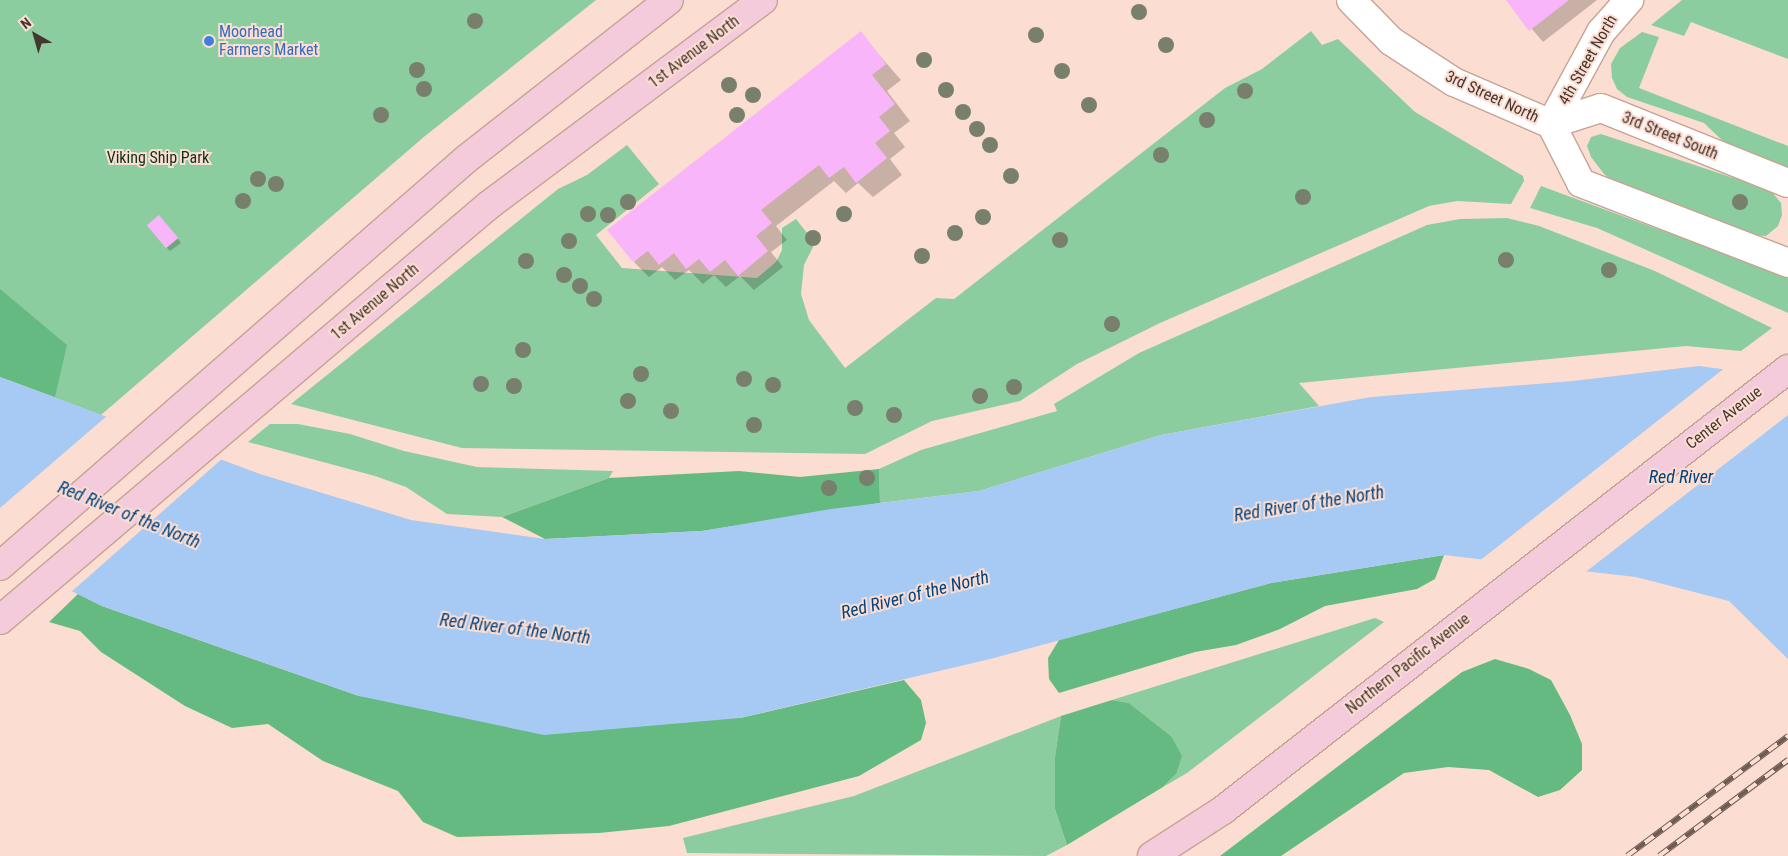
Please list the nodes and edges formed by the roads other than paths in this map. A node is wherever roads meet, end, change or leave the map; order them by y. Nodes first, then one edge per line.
1 (669, 0) edge
2 (763, 0) edge
3 (1351, 0) edge
4 (1629, 0) edge
5 (1551, 124) junction
6 (1788, 183) edge
7 (1788, 263) edge
8 (1788, 369) edge
9 (1660, 467) joint
10 (0, 566) edge
11 (0, 620) edge
12 (1152, 856) edge

1 - 10 main road
2 - 11 main road, 1st Avenue North
3 - 5 street, 3rd Street North
4 - 5 street, 4th Street North
5 - 6 street, 3rd Street South
5 - 7 street, 3rd Street North
8 - 9 main road, Center Avenue
9 - 12 main road, Northern Pacific Avenue

